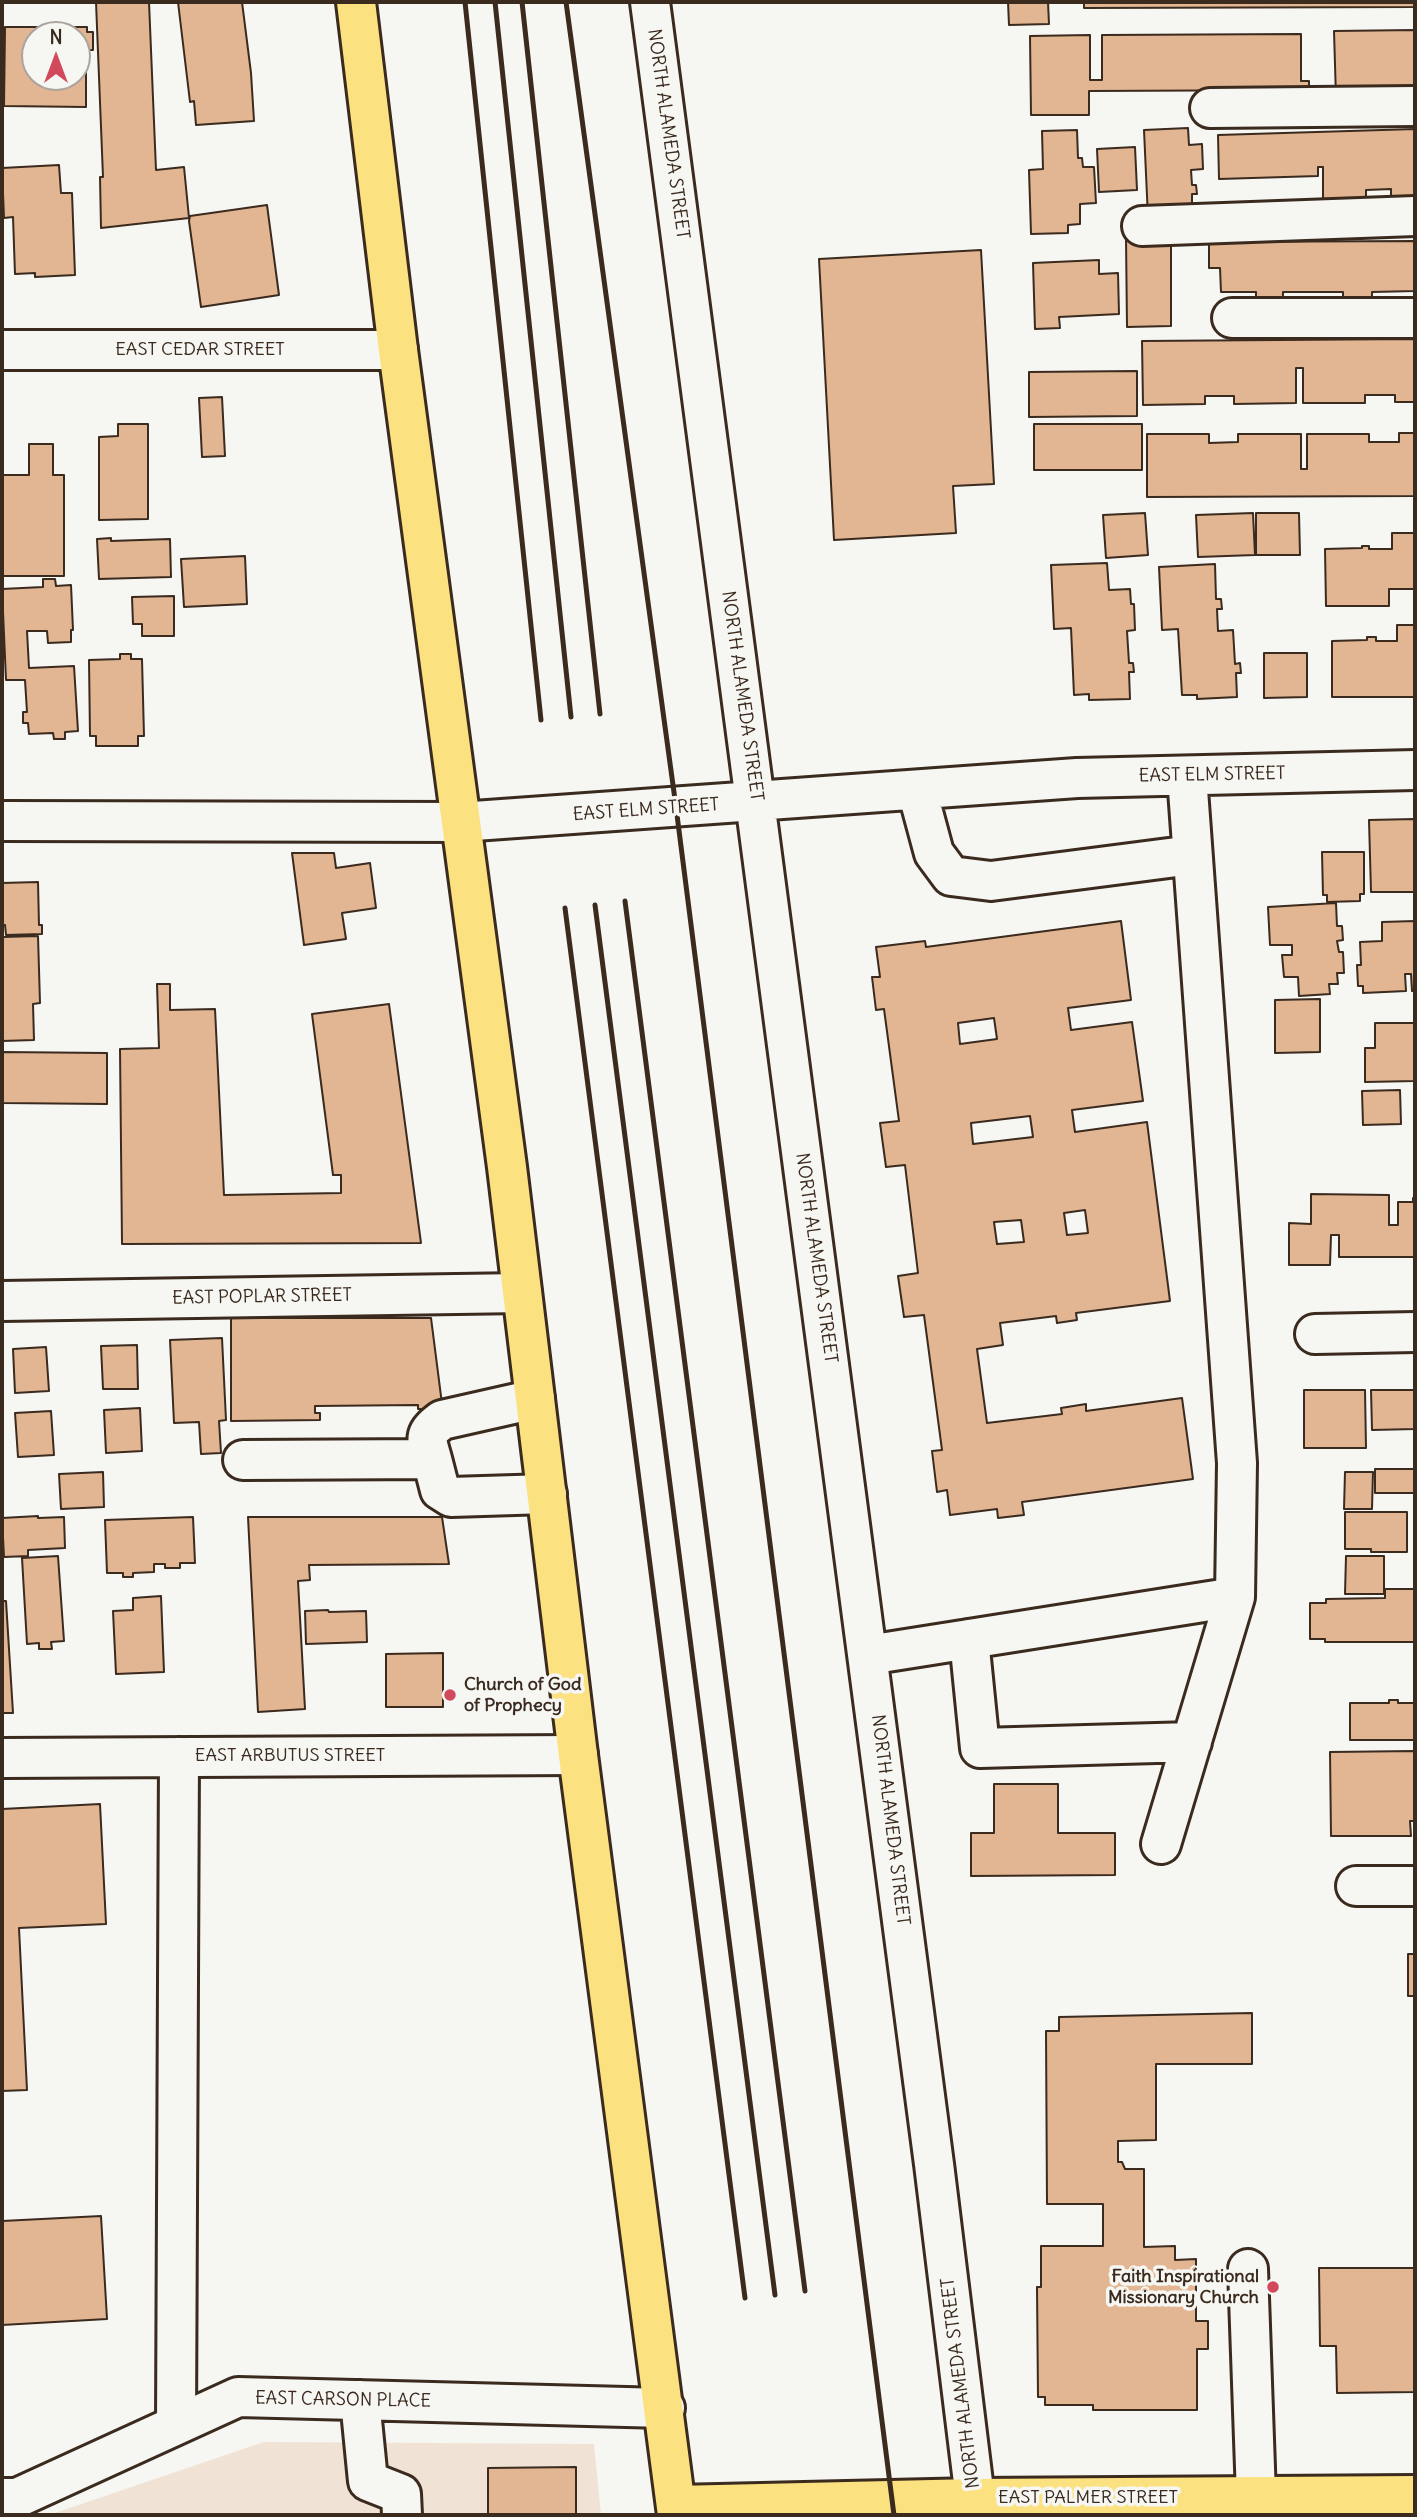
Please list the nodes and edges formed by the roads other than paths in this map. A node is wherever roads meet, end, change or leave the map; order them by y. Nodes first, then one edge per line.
1 (356, 2) edge
2 (650, 2) edge
3 (1415, 106) edge
4 (1210, 108) dead end
5 (1415, 215) edge
6 (1142, 226) dead end
7 (1232, 318) dead end
8 (1415, 318) edge
9 (2, 349) edge
10 (398, 350) junction
11 (1415, 771) edge
12 (1187, 776) junction
13 (917, 790) junction
14 (756, 803) junction
15 (2, 821) edge
16 (460, 822) junction
17 (1192, 855) junction
18 (522, 1293) junction
19 (2, 1301) edge
20 (1415, 1332) edge
21 (1315, 1334) dead end
22 (535, 1399) junction
23 (432, 1459) junction
24 (243, 1460) dead end
25 (547, 1494) junction
26 (1235, 1597) junction
27 (969, 1639) junction
28 (868, 1655) junction
29 (1192, 1742) junction
30 (578, 1755) junction
31 (179, 1757) junction
32 (2, 1758) edge
33 (1161, 1844) dead end
34 (1356, 1886) dead end
35 (1415, 1886) edge
36 (1248, 2269) dead end
37 (360, 2400) junction
38 (665, 2407) junction
39 (176, 2425) junction
40 (1415, 2495) edge
41 (1256, 2496) junction
42 (2, 2498) edge
43 (976, 2507) edge
44 (677, 2510) edge
45 (402, 2515) edge

1 - 10 main road
2 - 14 street, NORTH ALAMEDA STREET
3 - 4 street
5 - 6 street
7 - 8 street
9 - 10 street, EAST CEDAR STREET
10 - 16 main road
11 - 12 street, EAST ELM STREET
12 - 13 street, EAST ELM STREET
12 - 17 street
13 - 14 street, EAST ELM STREET
13 - 17 street
14 - 16 street, EAST ELM STREET
14 - 28 street, NORTH ALAMEDA STREET
15 - 16 street, EAST ELM STREET
16 - 18 main road
17 - 26 street
18 - 19 street, EAST POPLAR STREET
18 - 22 main road
20 - 21 street
22 - 23 street
22 - 25 main road
23 - 24 street
23 - 25 street
25 - 30 main road
26 - 27 street
26 - 29 street
27 - 28 street
27 - 29 street
28 - 43 street, NORTH ALAMEDA STREET
29 - 33 street
30 - 31 street, EAST ARBUTUS STREET
30 - 38 main road
31 - 32 street, EAST ARBUTUS STREET
31 - 39 street
34 - 35 street
36 - 41 street
37 - 38 street, EAST CARSON PLACE
37 - 39 street, EAST CARSON PLACE
37 - 45 street
38 - 44 main road
39 - 42 street, EAST CARSON PLACE
40 - 41 main road, EAST PALMER STREET
41 - 43 main road, EAST PALMER STREET
43 - 44 main road, EAST PALMER STREET

